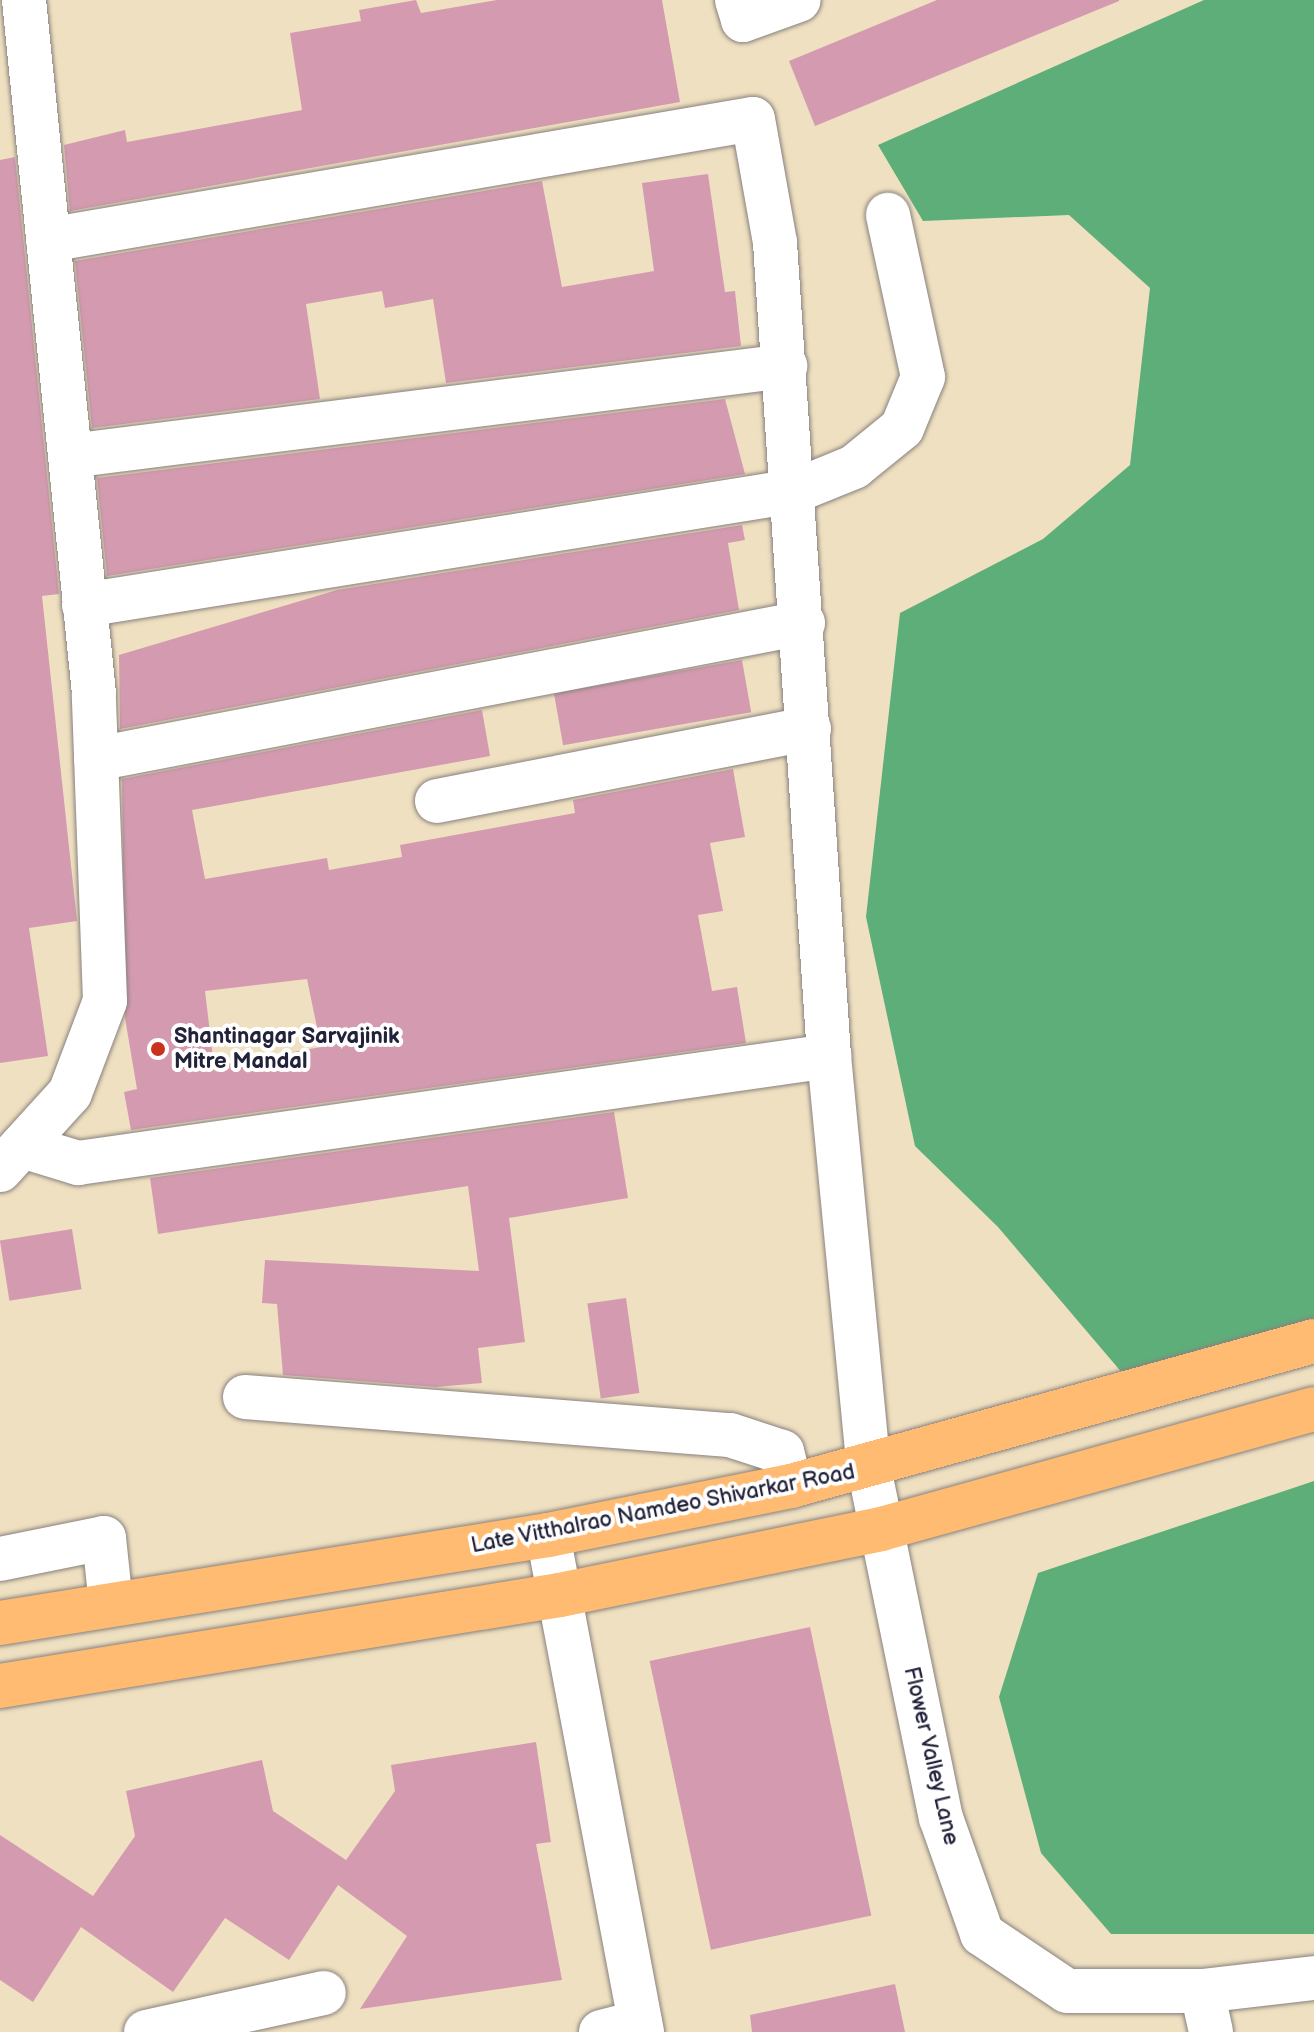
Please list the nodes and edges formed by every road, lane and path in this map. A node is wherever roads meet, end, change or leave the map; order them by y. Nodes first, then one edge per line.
1 (24, 0) edge
2 (737, 0) edge
3 (799, 0) edge
4 (888, 215) dead end
5 (48, 240) junction
6 (785, 366) junction
7 (70, 456) junction
8 (795, 491) junction
9 (84, 605) junction
10 (803, 623) junction
11 (809, 729) junction
12 (96, 759) junction
13 (437, 801) dead end
14 (829, 1056) junction
15 (11, 1158) edge
16 (1314, 1341) edge
17 (245, 1397) dead end
18 (1314, 1409) edge
19 (869, 1468) junction
20 (791, 1486) junction
21 (881, 1529) junction
22 (548, 1535) junction
23 (0, 1559) edge
24 (560, 1595) junction
25 (111, 1605) junction
26 (0, 1623) edge
27 (0, 1686) edge
28 (1314, 1978) edge
29 (324, 1993) dead end
30 (1207, 2012) edge
31 (628, 2029) edge
32 (146, 2032) edge

1 - 5 street
2 - 3 street
4 - 8 street
5 - 6 street, Flower Valley Lane
5 - 7 street
6 - 7 street
6 - 8 street, Flower Valley Lane
7 - 9 street
8 - 9 street
8 - 10 street, Flower Valley Lane
9 - 12 street
10 - 11 street, Flower Valley Lane
10 - 12 street
11 - 13 street
11 - 14 street, Flower Valley Lane
12 - 15 street
14 - 15 street
14 - 19 street, Flower Valley Lane
16 - 19 main road, Late Vitthalrao Namdeo Shivarkar Road
17 - 20 street
18 - 21 main road
19 - 20 main road, Late Vitthalrao Namdeo Shivarkar Road
19 - 21 street, Flower Valley Lane
20 - 22 main road, Late Vitthalrao Namdeo Shivarkar Road
21 - 24 main road
21 - 30 street, Flower Valley Lane
22 - 24 street
22 - 25 main road, Late Vitthalrao Namdeo Shivarkar Road
23 - 25 street
24 - 27 main road
24 - 31 street
25 - 26 main road, Late Vitthalrao Namdeo Shivarkar Road
28 - 30 street, Flower Valley Lane
29 - 32 street

